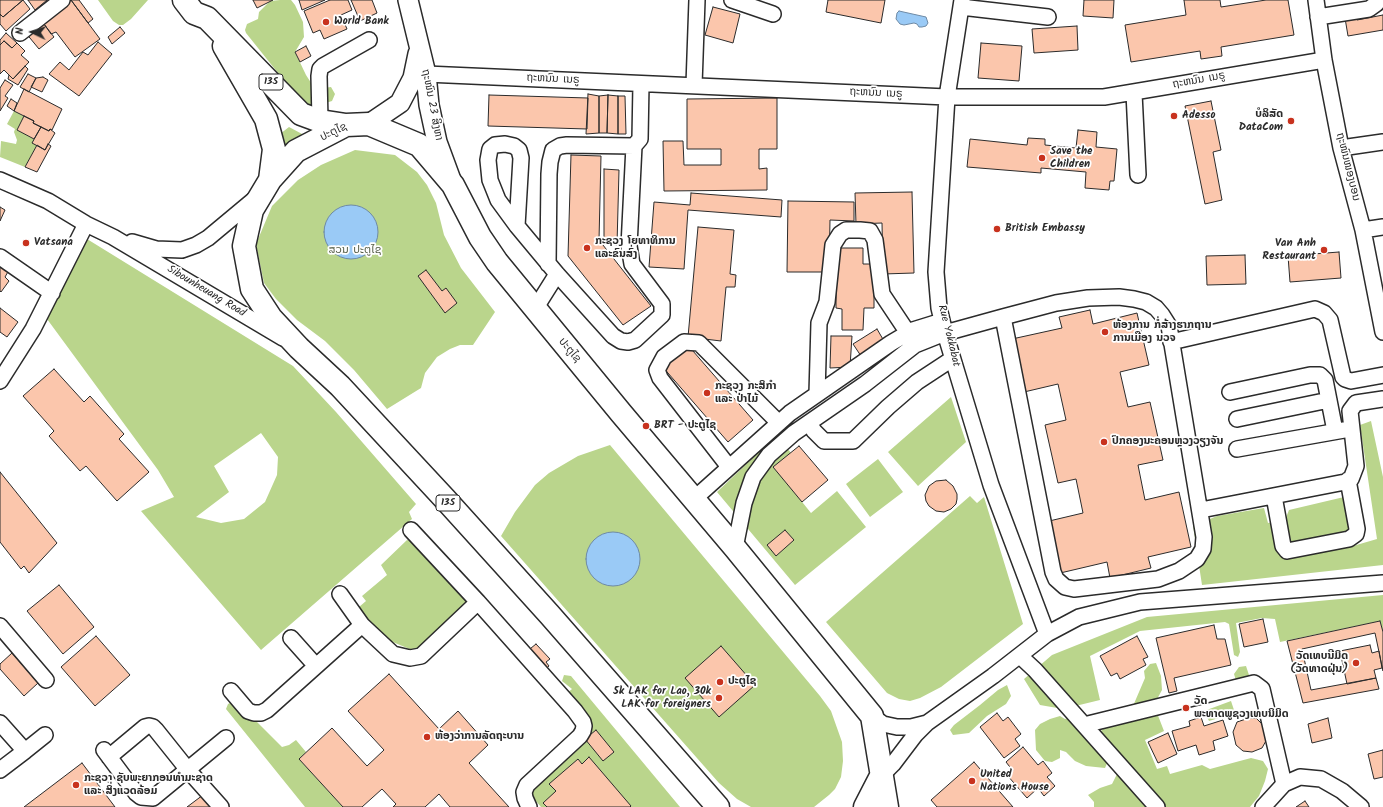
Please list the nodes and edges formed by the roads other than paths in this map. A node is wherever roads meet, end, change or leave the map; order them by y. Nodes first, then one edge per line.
1 (62, 0) edge
2 (184, 0) edge
3 (408, 0) edge
4 (697, 0) edge
5 (732, 0) edge
6 (1316, 0) edge
7 (1379, 0) edge
8 (961, 4) edge
9 (204, 9) edge
10 (773, 14) dead end
11 (1048, 17) dead end
12 (1318, 17) junction
13 (20, 33) dead end
14 (369, 40) dead end
15 (419, 47) junction
16 (1324, 60) junction
17 (426, 74) junction
18 (641, 84) junction
19 (694, 85) junction
20 (1134, 92) junction
21 (947, 97) junction
22 (320, 121) junction
23 (369, 124) junction
24 (346, 125) junction
25 (1383, 142) edge
26 (634, 146) junction
27 (1341, 148) junction
28 (1138, 175) dead end
29 (0, 180) edge
30 (453, 185) junction
31 (265, 187) junction
32 (86, 224) junction
33 (517, 226) junction
34 (1383, 227) edge
35 (1363, 230) junction
36 (113, 237) junction
37 (0, 257) edge
38 (552, 269) junction
39 (52, 293) junction
40 (534, 309) junction
41 (1004, 317) junction
42 (943, 327) junction
43 (1383, 332) edge
44 (908, 333) junction
45 (1171, 342) junction
46 (299, 348) junction
47 (952, 359) junction
48 (1342, 371) junction
49 (1320, 375) junction
50 (1383, 375) edge
51 (0, 381) edge
52 (1230, 392) dead end
53 (817, 394) junction
54 (1383, 399) edge
55 (1329, 400) junction
56 (1237, 419) dead end
57 (809, 422) junction
58 (779, 423) junction
59 (1351, 428) junction
60 (1335, 431) junction
61 (1237, 449) dead end
62 (729, 467) junction
63 (1348, 480) junction
64 (1274, 496) junction
65 (694, 499) junction
66 (1201, 510) junction
67 (411, 530) dead end
68 (735, 548) junction
69 (1383, 583) edge
70 (340, 594) dead end
71 (478, 602) junction
72 (362, 625) junction
73 (0, 626) edge
74 (1046, 634) junction
75 (291, 638) dead end
76 (1020, 656) junction
77 (316, 666) junction
78 (46, 680) dead end
79 (231, 691) dead end
80 (872, 716) junction
81 (0, 723) edge
82 (926, 723) junction
83 (1084, 725) junction
84 (45, 735) dead end
85 (226, 738) dead end
86 (25, 751) junction
87 (0, 770) edge
88 (188, 770) junction
89 (881, 776) junction
90 (1284, 784) junction
91 (221, 807) edge
92 (529, 807) edge
93 (718, 807) edge
94 (865, 807) edge
95 (887, 807) edge
96 (1157, 807) edge
97 (1263, 807) edge
98 (1361, 807) edge

1 - 13 street
2 - 9 highway, 13S
3 - 15 main road, ຖະໜົນ 23 ສິງຫາ
4 - 19 street
5 - 10 street
6 - 12 street, ຖະໜົນໜອງບອນ
7 - 12 street
8 - 11 street
8 - 21 street, Rue Yokkabat
9 - 22 highway, 13S
9 - 31 highway, 13S
12 - 16 street, ຖະໜົນໜອງບອນ
14 - 22 street
15 - 17 main road, ຖະໜົນ 23 ສິງຫາ
15 - 23 main road, ຖະໜົນ 23 ສິງຫາ
16 - 20 street, ຖະຫນົນ ເນຣູ
16 - 27 street, ຖະໜົນໜອງບອນ
17 - 18 street, ຖະຫນົນ ເນຣູ
17 - 30 main road, ຖະໜົນ 23 ສິງຫາ
18 - 19 street, ຖະຫນົນ ເນຣູ
18 - 26 street
19 - 21 street, ຖະຫນົນ ເນຣູ
20 - 21 street, ຖະຫນົນ ເນຣູ
20 - 28 street
21 - 42 street, Rue Yokkabat
22 - 24 highway, 13S
23 - 24 highway, ປະຕູໄຊ / 13S
23 - 30 highway, ປະຕູໄຊ / 13S
24 - 31 highway, ປະຕູໄຊ / 13S
25 - 27 street
26 - 38 street
26 - 38 street
27 - 35 street, ຖະໜົນໜອງບອນ
29 - 32 street, Sibounheuang Road
30 - 40 highway, ປະຕູໄຊ / 13S
31 - 36 street, Sibounheuang Road
31 - 46 highway, ປະຕູໄຊ / 13S
32 - 36 street, Sibounheuang Road
32 - 39 street
33 - 33 street
33 - 38 street
34 - 35 street
35 - 43 street, ຖະໜົນໜອງບອນ
36 - 46 street, Sibounheuang Road
37 - 39 street
38 - 40 street
39 - 51 street
40 - 65 highway, ປະຕູໄຊ / 13S
41 - 42 street
41 - 45 street
41 - 66 street
42 - 44 street
42 - 47 street, Rue Yokkabat
42 - 57 street
44 - 53 street
44 - 53 street
45 - 48 street
45 - 66 street
46 - 93 highway, ປະຕູໄຊ / 13S
47 - 57 street
47 - 74 street, Rue Yokkabat
48 - 49 street
48 - 50 street
49 - 52 street
49 - 55 street
53 - 58 street
54 - 59 street
55 - 56 street
55 - 60 street
57 - 68 street
58 - 62 street
58 - 62 street
59 - 60 street
59 - 63 street
60 - 61 street
62 - 65 street
63 - 64 street
63 - 64 street
64 - 66 street
65 - 68 highway, ປະຕູໄຊ / 13S
67 - 71 street
68 - 80 highway, ປະຕູໄຊ / 13S
69 - 74 street
70 - 72 street
71 - 72 street
71 - 92 street
72 - 77 street
73 - 78 street
74 - 76 street
75 - 77 street
76 - 82 street
76 - 83 street
77 - 79 street
80 - 82 street
80 - 89 highway
81 - 86 street
82 - 89 street
83 - 90 street
83 - 96 street
84 - 86 street
85 - 88 street
86 - 87 street
88 - 88 street
88 - 91 street
89 - 94 highway
89 - 95 highway
90 - 97 street
90 - 98 street

